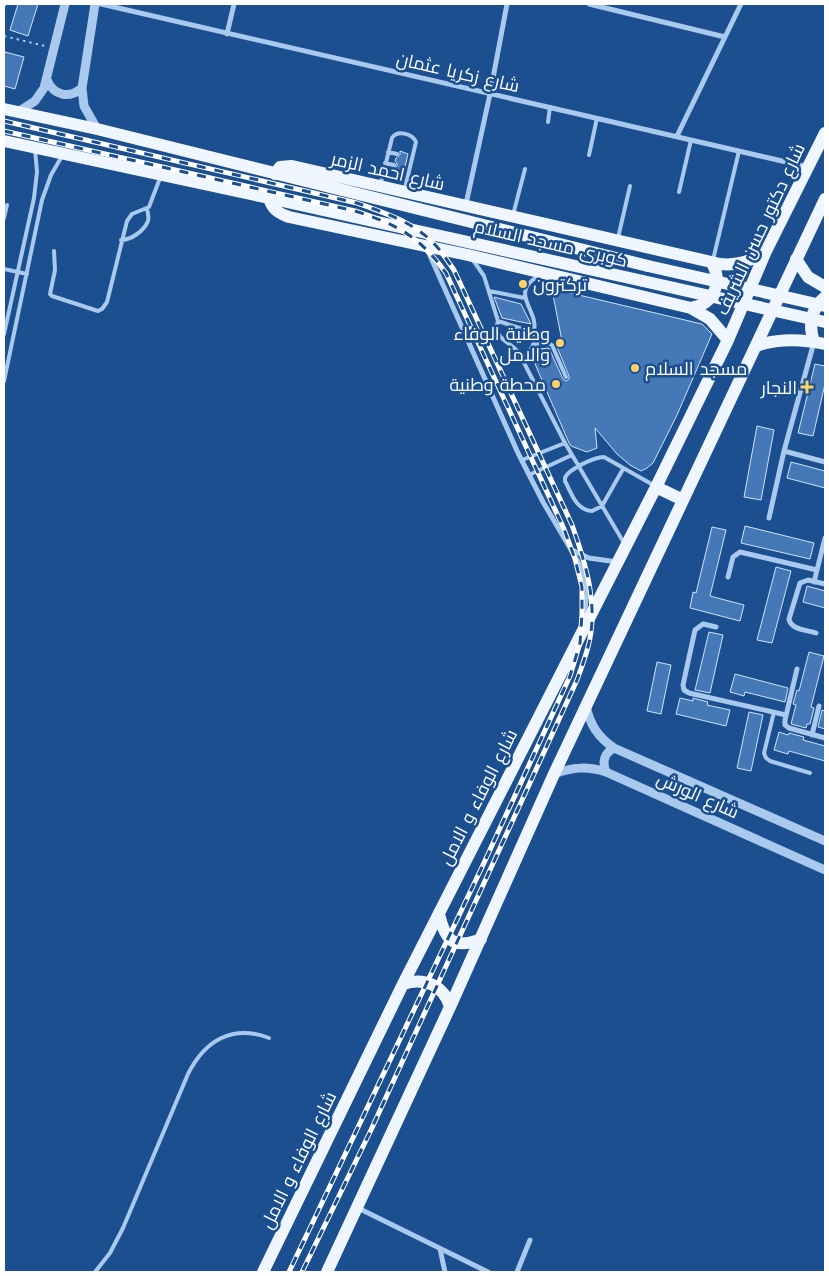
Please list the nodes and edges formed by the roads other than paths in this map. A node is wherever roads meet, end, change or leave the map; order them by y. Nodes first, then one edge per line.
1 (65, 4) edge
2 (95, 4) edge
3 (101, 4) edge
4 (234, 4) edge
5 (507, 4) edge
6 (589, 4) edge
7 (741, 4) edge
8 (602, 5) edge
9 (227, 34) junction
10 (725, 37) junction
11 (47, 80) junction
12 (82, 88) junction
13 (490, 94) junction
14 (550, 107) junction
15 (4, 109) edge
16 (18, 112) junction
17 (597, 118) junction
18 (548, 122) dead end
19 (97, 130) junction
20 (825, 133) edge
21 (677, 136) junction
22 (691, 140) junction
23 (4, 141) edge
24 (35, 148) junction
25 (739, 150) junction
26 (388, 152) junction
27 (63, 154) junction
28 (397, 154) dead end
29 (589, 155) dead end
30 (385, 163) junction
31 (394, 165) dead end
32 (808, 168) junction
33 (525, 169) dead end
34 (162, 174) junction
35 (275, 174) junction
36 (376, 186) junction
37 (630, 186) dead end
38 (679, 192) dead end
39 (406, 193) junction
40 (269, 198) junction
41 (825, 199) edge
42 (6, 205) dead end
43 (466, 206) junction
44 (147, 209) junction
45 (513, 216) junction
46 (4, 218) edge
47 (121, 240) junction
48 (618, 241) junction
49 (426, 247) junction
50 (766, 250) junction
51 (54, 251) dead end
52 (468, 255) junction
53 (796, 259) junction
54 (712, 263) junction
55 (4, 269) edge
56 (17, 272) junction
57 (27, 274) junction
58 (544, 274) junction
59 (825, 288) edge
60 (489, 291) junction
61 (825, 297) edge
62 (525, 298) junction
63 (825, 306) edge
64 (691, 308) junction
65 (498, 321) junction
66 (825, 322) edge
67 (532, 332) junction
68 (4, 334) edge
69 (728, 340) junction
70 (820, 343) edge
71 (534, 346) junction
72 (756, 346) junction
73 (522, 360) junction
74 (566, 377) dead end
75 (4, 381) edge
76 (565, 443) junction
77 (784, 451) junction
78 (572, 455) junction
79 (522, 460) junction
80 (825, 462) edge
81 (578, 466) junction
82 (623, 469) junction
83 (530, 476) junction
84 (656, 487) junction
85 (683, 500) junction
86 (602, 506) junction
87 (769, 518) dead end
88 (825, 538) edge
89 (626, 545) junction
90 (570, 548) junction
91 (617, 562) junction
92 (817, 570) junction
93 (728, 577) dead end
94 (814, 582) junction
95 (825, 584) edge
96 (583, 627) junction
97 (716, 627) dead end
98 (816, 633) dead end
99 (797, 669) dead end
100 (586, 706) junction
101 (819, 706) dead end
102 (774, 712) junction
103 (786, 715) junction
104 (812, 735) junction
105 (825, 738) edge
106 (614, 748) junction
107 (606, 772) junction
108 (810, 773) dead end
109 (554, 774) junction
110 (825, 841) edge
111 (825, 870) edge
112 (439, 914) junction
113 (481, 938) junction
114 (403, 984) junction
115 (450, 1007) junction
116 (269, 1038) dead end
117 (357, 1208) junction
118 (530, 1240) dead end
119 (440, 1249) junction
120 (95, 1272) edge
121 (262, 1272) edge
122 (327, 1272) edge
123 (445, 1272) edge
124 (488, 1272) edge
125 (517, 1272) edge

1 - 11 street
2 - 12 street
3 - 9 street, شارع زكريا عثمان
4 - 9 street
5 - 13 street
6 - 8 street
7 - 10 street
8 - 10 street
9 - 13 street, شارع زكريا عثمان
10 - 21 street
11 - 12 street
11 - 16 street
12 - 19 street
13 - 14 street, شارع زكريا عثمان
13 - 43 street
14 - 17 street, شارع زكريا عثمان
14 - 18 lane
15 - 16 main road
16 - 19 main road
17 - 21 street, شارع زكريا عثمان
17 - 29 lane
19 - 35 main road
20 - 32 main road, شارع دكتور حسن الشريف
21 - 22 street, شارع زكريا عثمان
22 - 25 street, شارع زكريا عثمان
22 - 38 lane
23 - 24 main road
24 - 27 main road
24 - 56 lane
25 - 32 street, شارع زكريا عثمان
25 - 54 lane
26 - 28 lane
26 - 30 lane
26 - 39 lane
27 - 34 main road
27 - 57 lane
30 - 31 lane
30 - 36 lane
32 - 50 main road, شارع دكتور حسن الشريف
33 - 45 lane
34 - 40 main road
34 - 44 lane
35 - 36 main road, شارع احمد الزمر
35 - 63 main road, كوبرى مسجد السلام, bridge
36 - 39 main road, شارع احمد الزمر
37 - 48 lane
39 - 43 main road, شارع احمد الزمر
40 - 49 main road
40 - 66 main road, كوبرى مسجد السلام, bridge
41 - 53 main road
42 - 46 lane
43 - 45 main road, شارع احمد الزمر
44 - 47 lane
44 - 47 lane
45 - 48 main road, شارع احمد الزمر
47 - 51 lane
48 - 54 main road, شارع احمد الزمر
49 - 52 main road
49 - 79 street
50 - 54 main road, شارع احمد الزمر
50 - 69 main road, شارع دكتور حسن الشريف
52 - 58 main road
52 - 60 lane
53 - 59 main road
53 - 72 main road
54 - 64 main road
55 - 56 lane
56 - 57 lane
56 - 68 lane
57 - 75 lane
58 - 62 lane
58 - 64 main road
60 - 62 lane
60 - 65 lane
61 - 70 main road
62 - 67 lane
64 - 69 main road
65 - 67 lane
65 - 73 lane
67 - 71 lane
69 - 84 main road, شارع الوفاء و الامل
70 - 72 main road
70 - 77 street
71 - 73 lane
71 - 74 lane
72 - 85 main road
73 - 76 lane
76 - 78 lane
76 - 79 lane
77 - 80 street
77 - 87 street
78 - 81 lane
78 - 83 lane
79 - 83 street
81 - 82 lane
81 - 86 lane
81 - 86 lane
82 - 84 lane
82 - 86 lane
83 - 90 street
84 - 85 main road
84 - 89 main road, شارع الوفاء و الامل
85 - 100 main road
86 - 89 lane
88 - 92 street
89 - 91 main road, شارع الوفاء و الامل
90 - 91 street
90 - 96 street
91 - 96 main road, شارع الوفاء و الامل
92 - 93 street
92 - 94 street
94 - 95 street
94 - 98 street
96 - 112 main road, شارع الوفاء و الامل
97 - 102 street
99 - 103 street
100 - 106 street, شارع الورش
100 - 109 main road
101 - 104 street
102 - 103 street
102 - 108 lane
103 - 104 street
104 - 105 street
106 - 107 street
106 - 110 street, شارع الورش
107 - 109 street, شارع الورش
107 - 111 street, شارع الورش
109 - 113 main road
112 - 113 main road
112 - 114 main road, شارع الوفاء و الامل
113 - 115 main road
114 - 115 main road
114 - 121 main road, شارع الوفاء و الامل
115 - 117 main road
116 - 120 lane
117 - 119 street
117 - 122 main road
118 - 125 street
119 - 123 street
119 - 124 street

